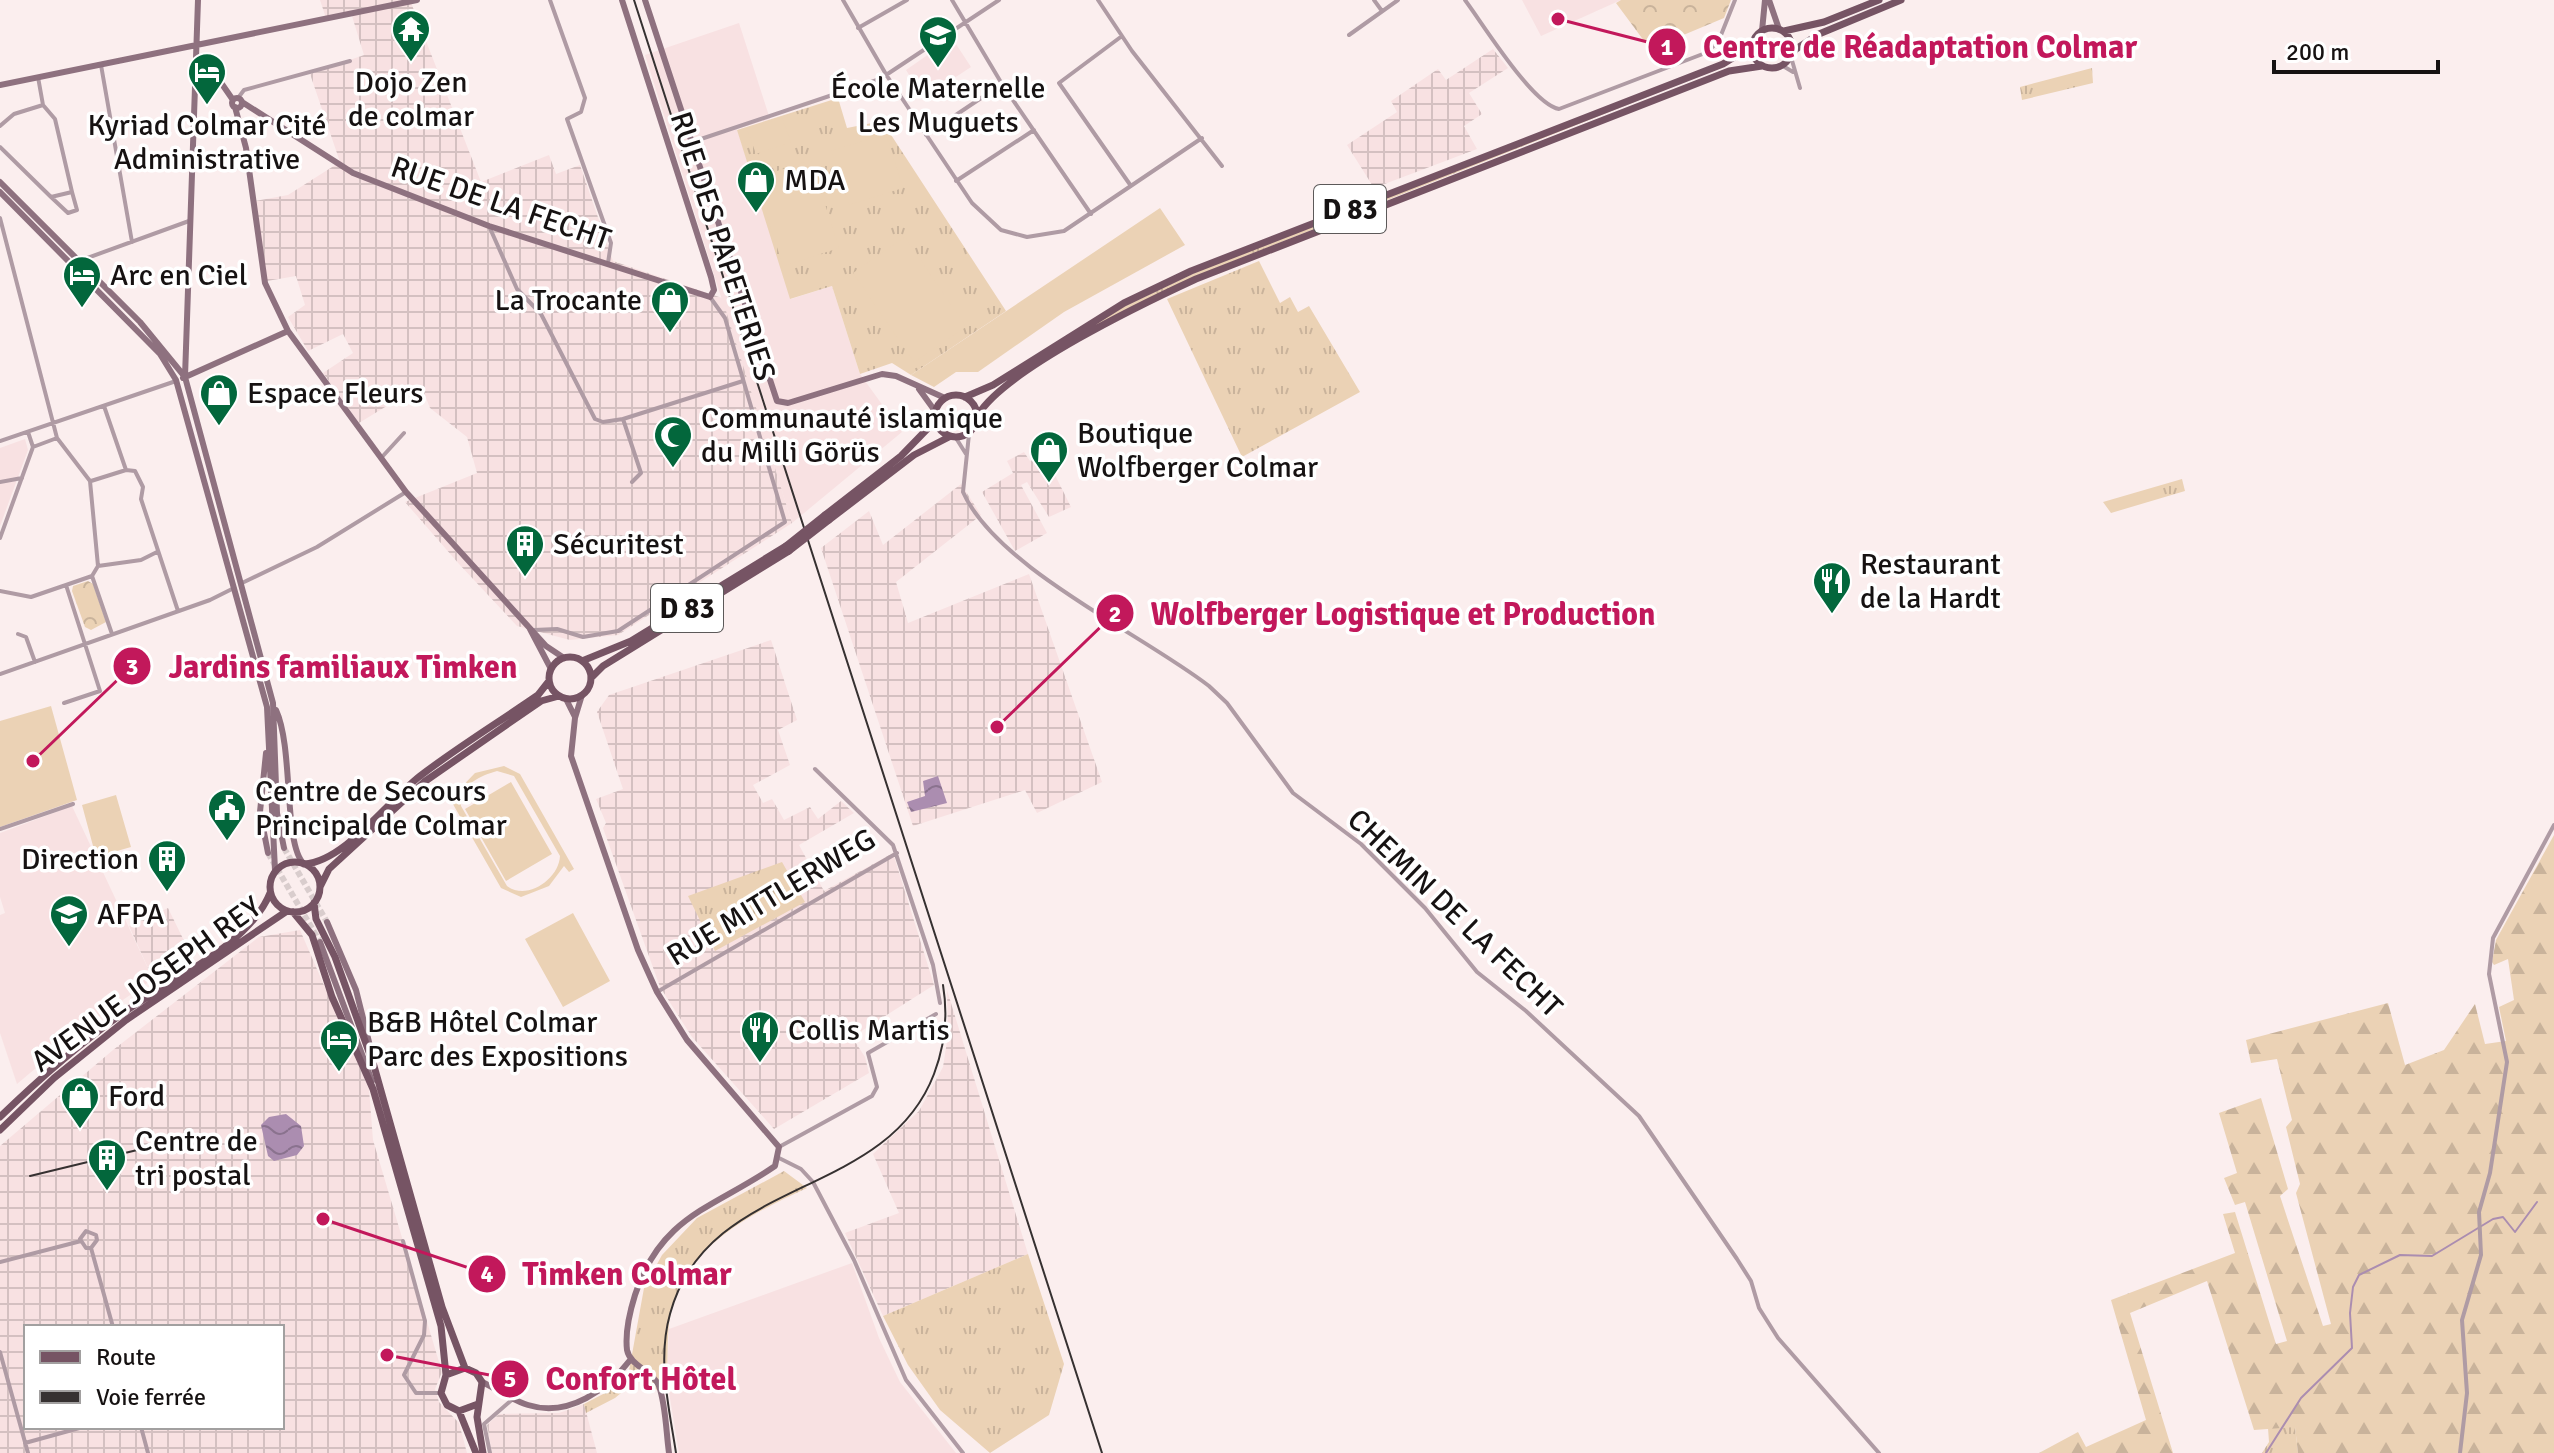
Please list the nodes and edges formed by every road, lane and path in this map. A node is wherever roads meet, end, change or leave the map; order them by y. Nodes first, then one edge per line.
1 (198, 0) edge
2 (417, 0) edge
3 (550, 0) edge
4 (622, 0) edge
5 (645, 0) edge
6 (843, 0) edge
7 (907, 0) edge
8 (952, 0) edge
9 (999, 0) edge
10 (1098, 0) edge
11 (1374, 0) edge
12 (1398, 0) edge
13 (1465, 0) edge
14 (1735, 0) edge
15 (1767, 0) edge
16 (1879, 0) edge
17 (1901, 0) edge
18 (1382, 11) junction
19 (966, 23) junction
20 (858, 28) junction
21 (1781, 30) junction
22 (1762, 31) junction
23 (1349, 35) dead end
24 (1122, 36) junction
25 (196, 46) junction
26 (1752, 46) junction
27 (1792, 54) junction
28 (197, 60) junction
29 (350, 61) dead end
30 (101, 65) junction
31 (1762, 66) junction
32 (1783, 66) junction
33 (1793, 72) junction
34 (887, 76) junction
35 (38, 77) junction
36 (1002, 84) junction
37 (0, 85) edge
38 (1800, 88) dead end
39 (238, 103) junction
40 (43, 105) junction
41 (0, 126) edge
42 (1034, 130) junction
43 (926, 135) junction
44 (1202, 138) junction
45 (691, 142) junction
46 (0, 147) edge
47 (1222, 166) dead end
48 (956, 181) junction
49 (1131, 186) junction
50 (1, 189) edge
51 (72, 192) junction
52 (51, 197) junction
53 (5, 202) edge
54 (1091, 214) junction
55 (0, 218) edge
56 (190, 220) junction
57 (489, 226) junction
58 (132, 242) junction
59 (79, 261) junction
60 (608, 263) junction
61 (710, 297) junction
62 (288, 331) junction
63 (184, 352) junction
64 (170, 355) junction
65 (185, 377) junction
66 (176, 380) junction
67 (743, 381) junction
68 (919, 389) junction
69 (965, 397) junction
70 (945, 398) junction
71 (104, 406) junction
72 (935, 411) junction
73 (978, 415) junction
74 (623, 419) junction
75 (935, 421) junction
76 (52, 424) junction
77 (28, 432) junction
78 (404, 433) dead end
79 (969, 434) junction
80 (952, 437) junction
81 (57, 438) junction
82 (0, 441) edge
83 (33, 447) junction
84 (967, 456) junction
85 (380, 459) junction
86 (126, 470) junction
87 (22, 478) junction
88 (90, 481) junction
89 (0, 482) edge
90 (632, 482) dead end
91 (406, 492) junction
92 (827, 518) junction
93 (2, 530) edge
94 (0, 538) edge
95 (788, 548) junction
96 (157, 552) junction
97 (98, 566) junction
98 (92, 576) junction
99 (66, 585) junction
100 (238, 585) junction
101 (0, 591) edge
102 (178, 611) junction
103 (531, 628) junction
104 (550, 631) junction
105 (18, 634) dead end
106 (112, 634) junction
107 (87, 643) junction
108 (546, 646) junction
109 (564, 658) junction
110 (582, 661) junction
111 (35, 662) junction
112 (551, 669) junction
113 (0, 674) edge
114 (591, 678) junction
115 (549, 681) junction
116 (582, 695) junction
117 (562, 697) junction
118 (64, 703) dead end
119 (273, 703) junction
120 (575, 718) junction
121 (269, 745) junction
122 (815, 769) dead end
123 (73, 804) dead end
124 (2554, 825) edge
125 (0, 829) edge
126 (284, 848) tunnel mouth
127 (268, 853) tunnel mouth
128 (897, 853) junction
129 (304, 864) junction
130 (275, 870) junction
131 (320, 887) junction
132 (270, 893) junction
133 (314, 903) junction
134 (290, 911) junction
135 (327, 922) tunnel mouth
136 (320, 942) tunnel mouth
137 (657, 992) junction
138 (940, 1003) dead end
139 (936, 1014) dead end
140 (374, 1066) junction
141 (373, 1089) junction
142 (0, 1117) edge
143 (0, 1130) edge
144 (779, 1147) junction
145 (779, 1158) junction
146 (81, 1241) junction
147 (403, 1241) dead end
148 (91, 1248) junction
149 (0, 1262) edge
150 (112, 1325) edge
151 (0, 1352) edge
152 (631, 1359) junction
153 (465, 1368) junction
154 (446, 1375) junction
155 (482, 1382) junction
156 (499, 1390) junction
157 (441, 1393) junction
158 (483, 1396) junction
159 (514, 1398) junction
160 (478, 1404) junction
161 (459, 1411) junction
162 (76, 1429) edge
163 (142, 1429) edge
164 (25, 1443) junction
165 (28, 1453) edge
166 (148, 1453) edge
167 (476, 1453) edge
168 (483, 1453) edge
169 (490, 1453) edge
170 (669, 1453) edge
171 (963, 1453) edge
172 (1879, 1453) edge
173 (2460, 1453) edge

1 - 25 street
2 - 25 street
3 - 60 street
4 - 61 street, RUE DES PAPETERIES
5 - 45 street
6 - 20 street
7 - 20 street
8 - 19 street
9 - 19 street
10 - 24 street
11 - 18 street
12 - 18 street
13 - 14 street
15 - 21 street
15 - 22 street
16 - 21 main road
17 - 27 main road
18 - 23 street
19 - 34 street
19 - 36 street
20 - 34 street
21 - 22 main road
21 - 27 main road
22 - 26 main road
24 - 44 street
24 - 49 street
25 - 28 street
25 - 30 street
26 - 31 main road
26 - 69 main road, D 83
27 - 32 main road
27 - 33 street
28 - 39 street, RUE DE LA FECHT
28 - 56 street
29 - 39 street
30 - 35 street
30 - 58 street
31 - 32 main road
31 - 73 main road, D 83
32 - 33 street
33 - 38 street
34 - 43 street
34 - 45 street
35 - 37 street
35 - 40 street
36 - 42 street
36 - 43 street
39 - 57 street, RUE DE LA FECHT
39 - 62 street
40 - 41 street
40 - 51 street
42 - 48 street
42 - 54 street
43 - 48 street
44 - 47 street
44 - 49 street
45 - 68 street
46 - 52 street
48 - 54 street
49 - 54 street
50 - 53 street
50 - 59 street
51 - 52 street
51 - 52 street
53 - 66 street
55 - 76 street
56 - 58 street
56 - 63 street
57 - 60 street, RUE DE LA FECHT
57 - 74 street
58 - 59 street
59 - 64 street
60 - 61 street, RUE DE LA FECHT
61 - 67 street, RUE DES PAPETERIES
62 - 65 street
62 - 85 street
63 - 64 street
63 - 65 street
64 - 65 street
65 - 66 street
65 - 100 street
66 - 71 street
66 - 100 street
67 - 74 street
67 - 104 street, RUE DES PAPETERIES
68 - 70 street
68 - 72 street
69 - 70 main road
69 - 73 main road
70 - 72 main road
71 - 76 street
71 - 86 street
72 - 75 main road
73 - 79 main road
74 - 90 street
75 - 80 main road
75 - 92 main road, D 83
76 - 77 street
76 - 81 street
77 - 82 street
77 - 83 street
78 - 85 street
79 - 80 main road
79 - 84 street, CHEMIN DE LA FECHT
80 - 84 street
80 - 92 main road, D 83
81 - 83 street
81 - 88 street
83 - 87 street
84 - 172 street, CHEMIN DE LA FECHT
85 - 91 street
86 - 88 street
86 - 96 street
87 - 89 street
87 - 93 street
88 - 97 street
91 - 100 street
91 - 103 street
92 - 95 main road, D 83, bridge
93 - 94 street
95 - 110 main road, D 83
95 - 114 main road, D 83
96 - 97 street
96 - 102 street
97 - 98 street
98 - 99 street
98 - 106 street
99 - 101 street
99 - 107 street
100 - 102 street
100 - 119 street
100 - 121 street
102 - 106 street
103 - 104 street, RUE DES PAPETERIES
103 - 108 street
103 - 112 street
104 - 108 street
105 - 111 street
106 - 107 street
107 - 111 street
107 - 118 street
108 - 109 street
109 - 110 main road
109 - 112 main road
110 - 114 main road
111 - 113 street
112 - 115 main road
114 - 116 main road
115 - 117 main road
115 - 129 main road
116 - 117 main road
116 - 120 street
117 - 120 street
117 - 131 main road
119 - 126 street
119 - 129 street
120 - 137 street
121 - 127 street
121 - 130 street
122 - 128 street, RUE MITTLERWEG
123 - 125 street
124 - 173 street
128 - 137 street, RUE MITTLERWEG
128 - 138 street
129 - 130 main road
129 - 131 main road
130 - 132 main road
131 - 133 main road
132 - 134 main road
132 - 142 main road, AVENUE JOSEPH REY
133 - 134 main road
133 - 140 main road
134 - 141 main road
134 - 143 main road, AVENUE JOSEPH REY
135 - 140 street
136 - 141 street
137 - 144 street
139 - 144 street
140 - 153 main road
141 - 154 main road
144 - 145 street
145 - 152 street
145 - 171 street
146 - 148 street
146 - 148 street
146 - 149 street
147 - 157 street
148 - 150 street
151 - 164 street
152 - 159 street
152 - 170 street
153 - 154 main road
153 - 155 main road
154 - 157 main road
155 - 156 street
155 - 158 main road
156 - 158 street
156 - 159 street
157 - 161 main road
158 - 160 main road
159 - 169 street
160 - 161 main road
160 - 168 main road
161 - 167 main road
162 - 164 street
163 - 166 street
164 - 165 street

